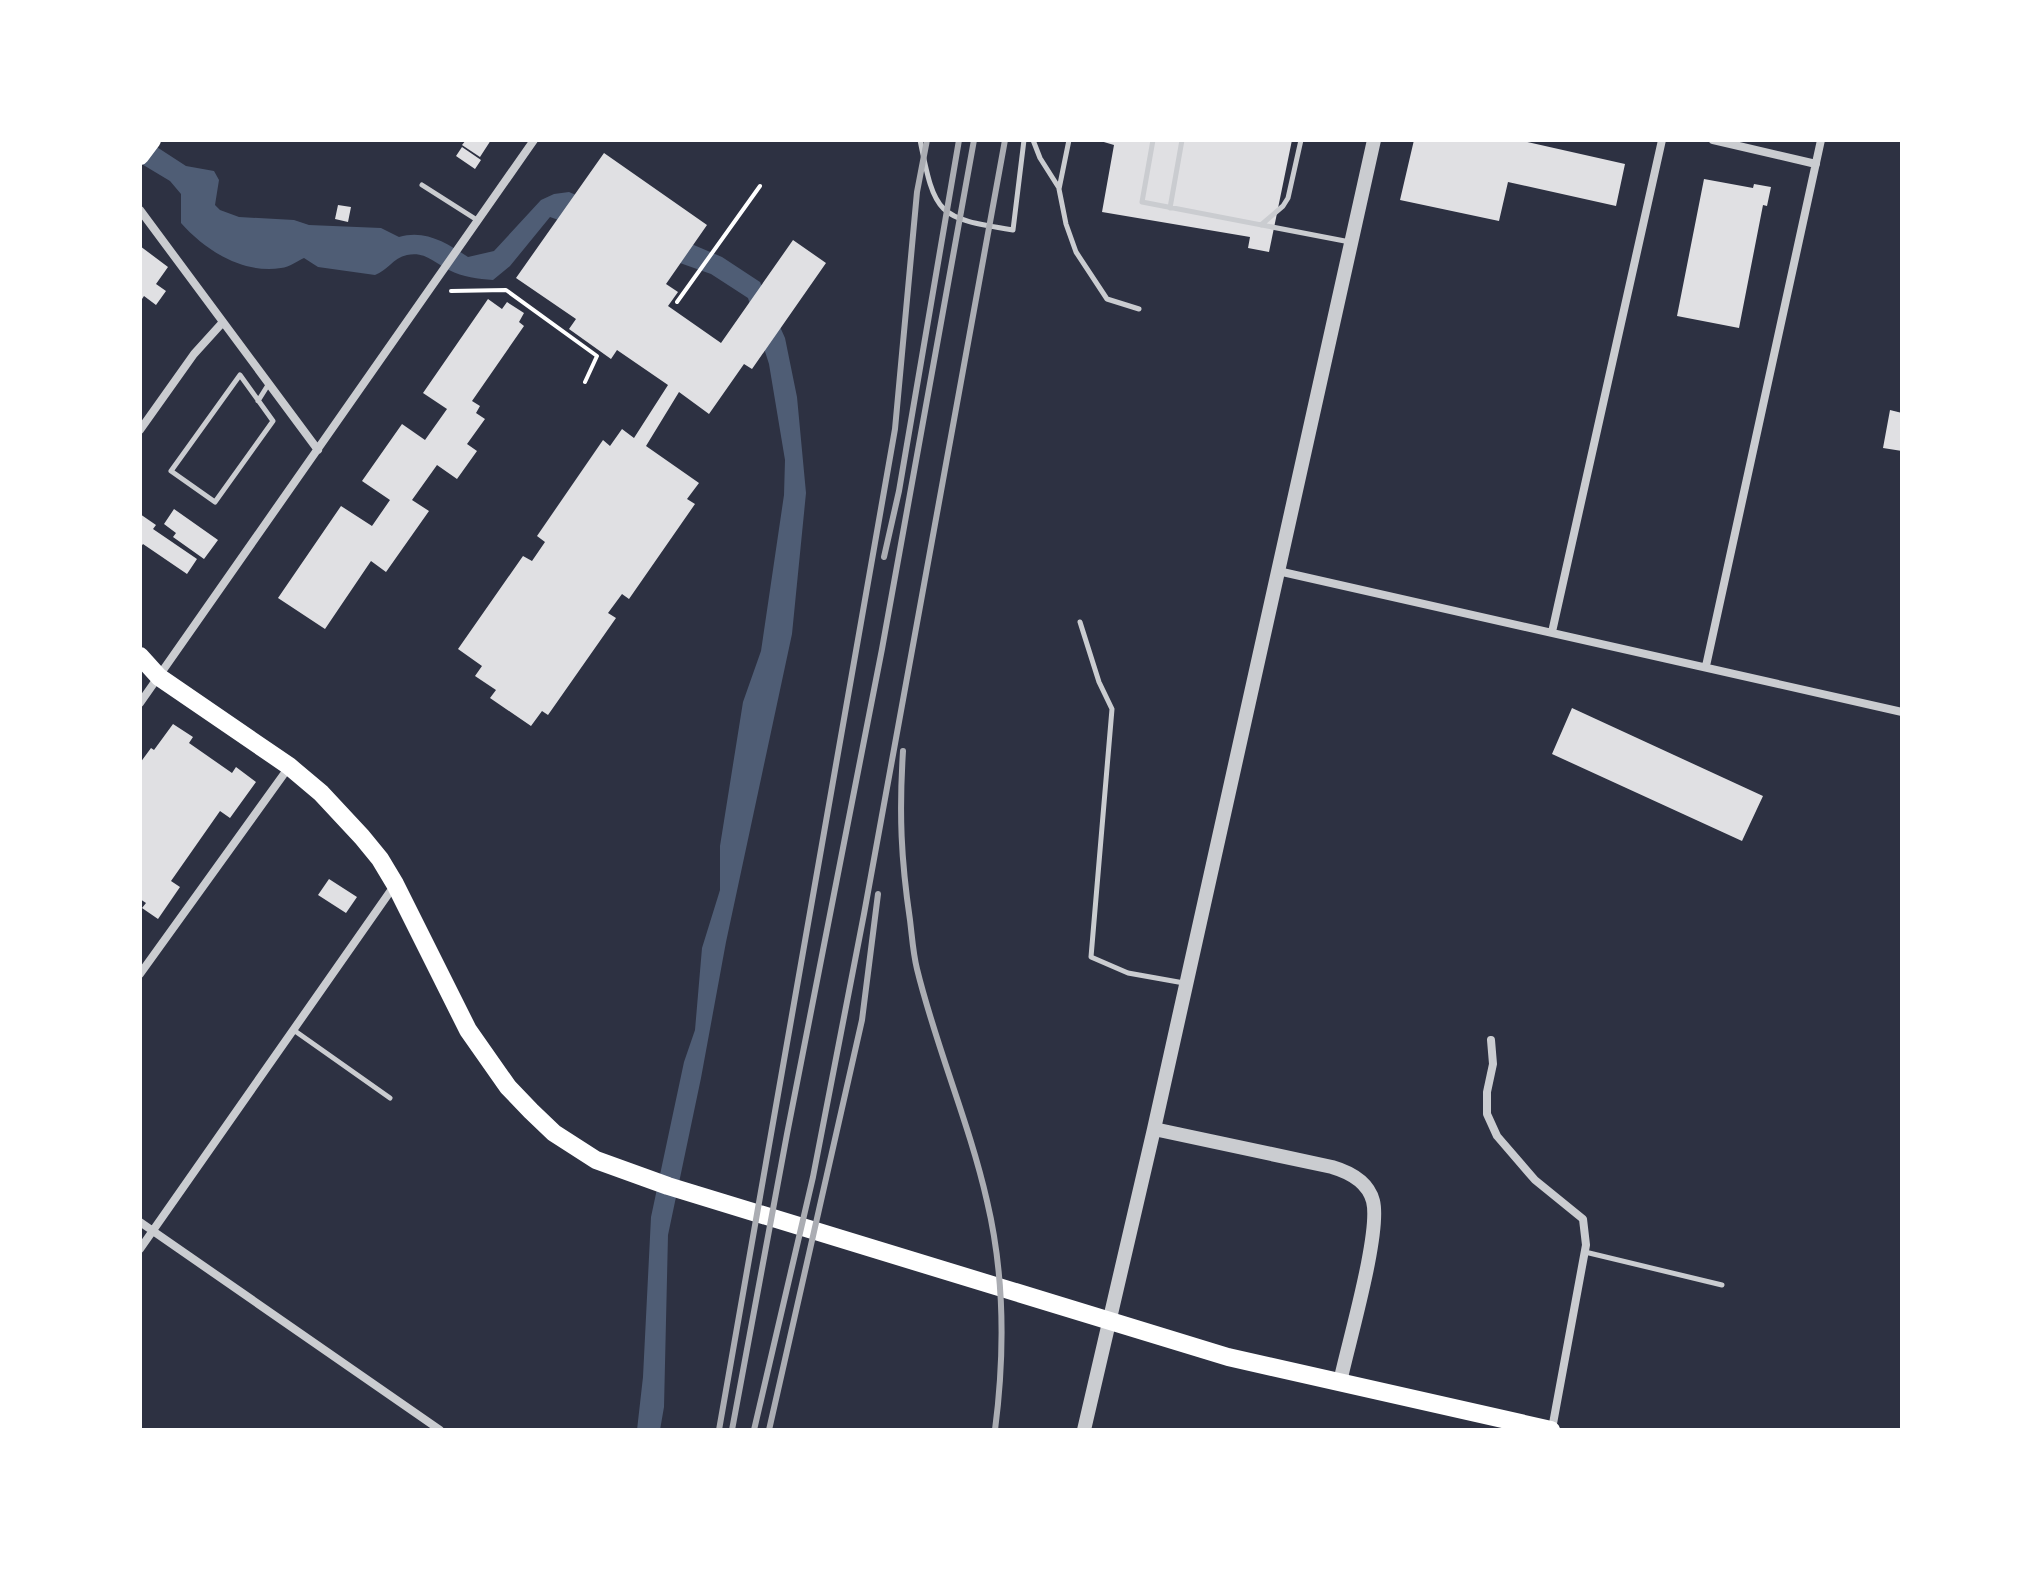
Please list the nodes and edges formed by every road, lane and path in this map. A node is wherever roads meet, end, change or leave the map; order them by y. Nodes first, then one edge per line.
1 (152, 140) edge
2 (534, 140) edge
3 (920, 140) edge
4 (1024, 140) edge
5 (1033, 140) edge
6 (1069, 140) edge
7 (1153, 140) edge
8 (1182, 140) edge
9 (1301, 140) edge
10 (1374, 140) edge
11 (1662, 140) edge
12 (1713, 140) edge
13 (1821, 140) edge
14 (140, 156) edge
15 (1816, 164) junction
16 (422, 185) dead end
17 (760, 186) dead end
18 (1059, 189) junction
19 (1170, 208) junction
20 (140, 210) edge
21 (478, 220) junction
22 (1261, 225) junction
23 (1351, 243) junction
24 (451, 291) dead end
25 (677, 302) dead end
26 (1139, 309) dead end
27 (223, 322) junction
28 (585, 382) dead end
29 (269, 384) junction
30 (258, 401) junction
31 (140, 430) edge
32 (318, 450) junction
33 (1278, 571) junction
34 (1080, 622) dead end
35 (1552, 632) junction
36 (140, 656) edge
37 (1706, 666) junction
38 (140, 672) edge
39 (159, 677) junction
40 (140, 703) edge
41 (1902, 712) edge
42 (289, 766) junction
43 (395, 884) junction
44 (140, 974) edge
45 (1185, 983) junction
46 (295, 1031) junction
47 (1491, 1040) dead end
48 (390, 1098) dead end
49 (1154, 1129) junction
50 (140, 1222) edge
51 (153, 1231) junction
52 (140, 1249) edge
53 (1585, 1252) junction
54 (1722, 1285) dead end
55 (1340, 1382) junction
56 (440, 1430) edge
57 (1084, 1430) edge
58 (1552, 1430) edge

1 - 14 main road
2 - 21 street
3 - 4 lane
5 - 18 lane
6 - 18 lane
7 - 19 lane
8 - 19 lane
9 - 22 lane
10 - 23 street
11 - 35 street
12 - 15 street
13 - 15 street
15 - 37 street
16 - 21 lane
17 - 25 path
18 - 26 lane
19 - 22 lane
20 - 27 street
21 - 32 street
22 - 23 lane
23 - 33 street
24 - 28 path
27 - 29 street
27 - 31 street
29 - 30 lane
29 - 32 street
30 - 30 lane
32 - 39 street
33 - 35 street
33 - 45 street
34 - 45 lane
35 - 37 street
36 - 39 main road
37 - 41 street
38 - 39 main road
39 - 40 street
39 - 42 main road
42 - 43 main road
42 - 44 street
43 - 46 street
43 - 55 main road
45 - 49 street
46 - 48 lane
46 - 51 street
47 - 53 street
49 - 55 street
49 - 57 street
50 - 51 street
51 - 52 street
51 - 56 street
53 - 54 lane
53 - 58 street
55 - 58 main road

